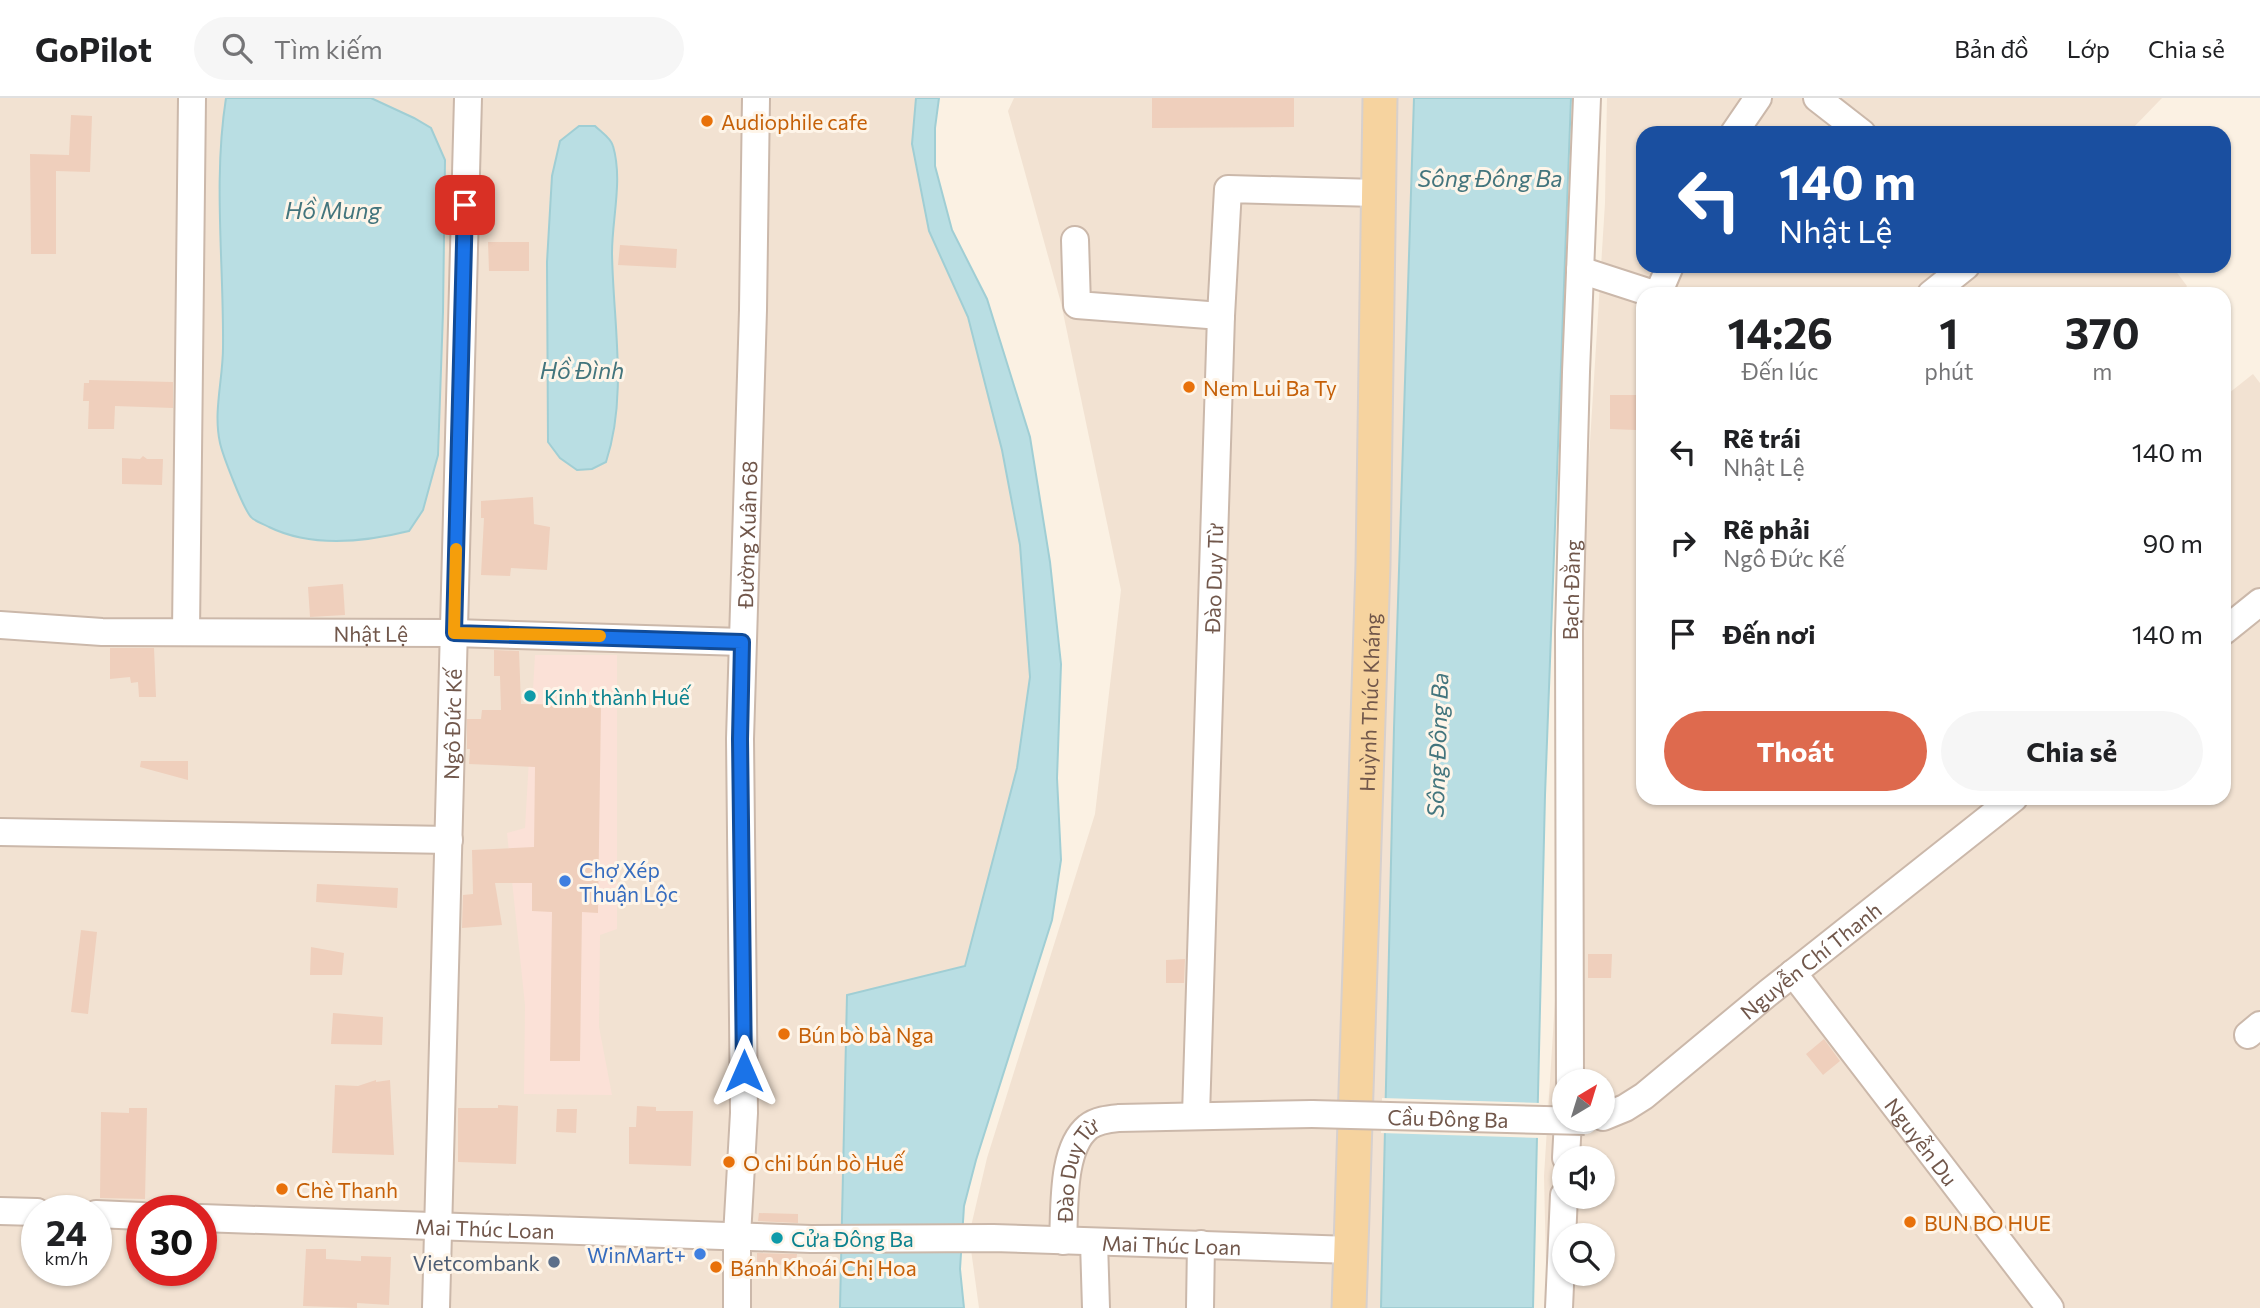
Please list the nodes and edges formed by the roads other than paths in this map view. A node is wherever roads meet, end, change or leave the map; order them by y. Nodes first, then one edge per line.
1 (192, 98) edge
2 (468, 98) edge
3 (756, 98) edge
4 (1380, 98) edge
5 (1587, 98) edge
6 (1758, 98) edge
7 (1816, 98) edge
8 (1739, 126) edge
9 (1853, 126) edge
10 (1377, 193) junction
11 (1076, 240) dead end
12 (1580, 270) junction
13 (1956, 273) edge
14 (1940, 287) edge
15 (1636, 288) edge
16 (1221, 316) junction
17 (2260, 603) edge
18 (0, 625) edge
19 (2231, 626) edge
20 (186, 632) junction
21 (454, 633) junction
22 (742, 642) junction
23 (2005, 805) edge
24 (0, 832) edge
25 (449, 840) junction
26 (1793, 973) junction
27 (1570, 1069) edge
28 (1615, 1111) edge
29 (1312, 1114) joint
30 (1196, 1115) junction
31 (1552, 1119) edge
32 (1563, 1209) edge
33 (0, 1211) edge
34 (21, 1212) edge
35 (217, 1219) edge
36 (438, 1226) junction
37 (737, 1236) junction
38 (1063, 1241) junction
39 (1094, 1242) junction
40 (1201, 1244) junction
41 (1351, 1250) junction
42 (436, 1308) edge
43 (737, 1308) edge
44 (1096, 1308) edge
45 (1200, 1308) edge
46 (1349, 1308) edge
47 (1559, 1308) edge
48 (2050, 1308) edge

1 - 20 street
2 - 21 street, Ngô Đức Kế
3 - 22 street, Đường Xuân 68
4 - 10 main road, Huỳnh Thúc Kháng
5 - 12 street, Bạch Đằng
6 - 8 street
7 - 9 street
10 - 16 street, Đào Duy Từ
10 - 41 main road, Huỳnh Thúc Kháng
11 - 16 street
12 - 15 street
12 - 27 street, Bạch Đằng
13 - 14 street
16 - 30 street, Đào Duy Từ
17 - 19 street
18 - 20 street, Nhật Lệ
20 - 21 street, Nhật Lệ
21 - 22 street, Nhật Lệ
21 - 25 street, Ngô Đức Kế
22 - 37 street, Đường Xuân 68
23 - 26 street, Nguyễn Chí Thanh
24 - 25 street
25 - 36 street, Ngô Đức Kế
26 - 28 street, Nguyễn Chí Thanh
26 - 48 street, Nguyễn Du
29 - 30 street, Đào Duy Từ
29 - 31 street, Cầu Đông Ba, bridge
30 - 38 street, Đào Duy Từ
32 - 47 street
33 - 34 street
35 - 36 street, Mai Thúc Loan
36 - 37 street, Mai Thúc Loan
36 - 42 street, Ngô Đức Kế
37 - 38 street, Mai Thúc Loan
37 - 43 street, Đường Xuân 68
38 - 39 street, Mai Thúc Loan
39 - 40 street, Mai Thúc Loan
39 - 44 street
40 - 41 street, Mai Thúc Loan
40 - 45 street
41 - 46 main road, Huỳnh Thúc Kháng

